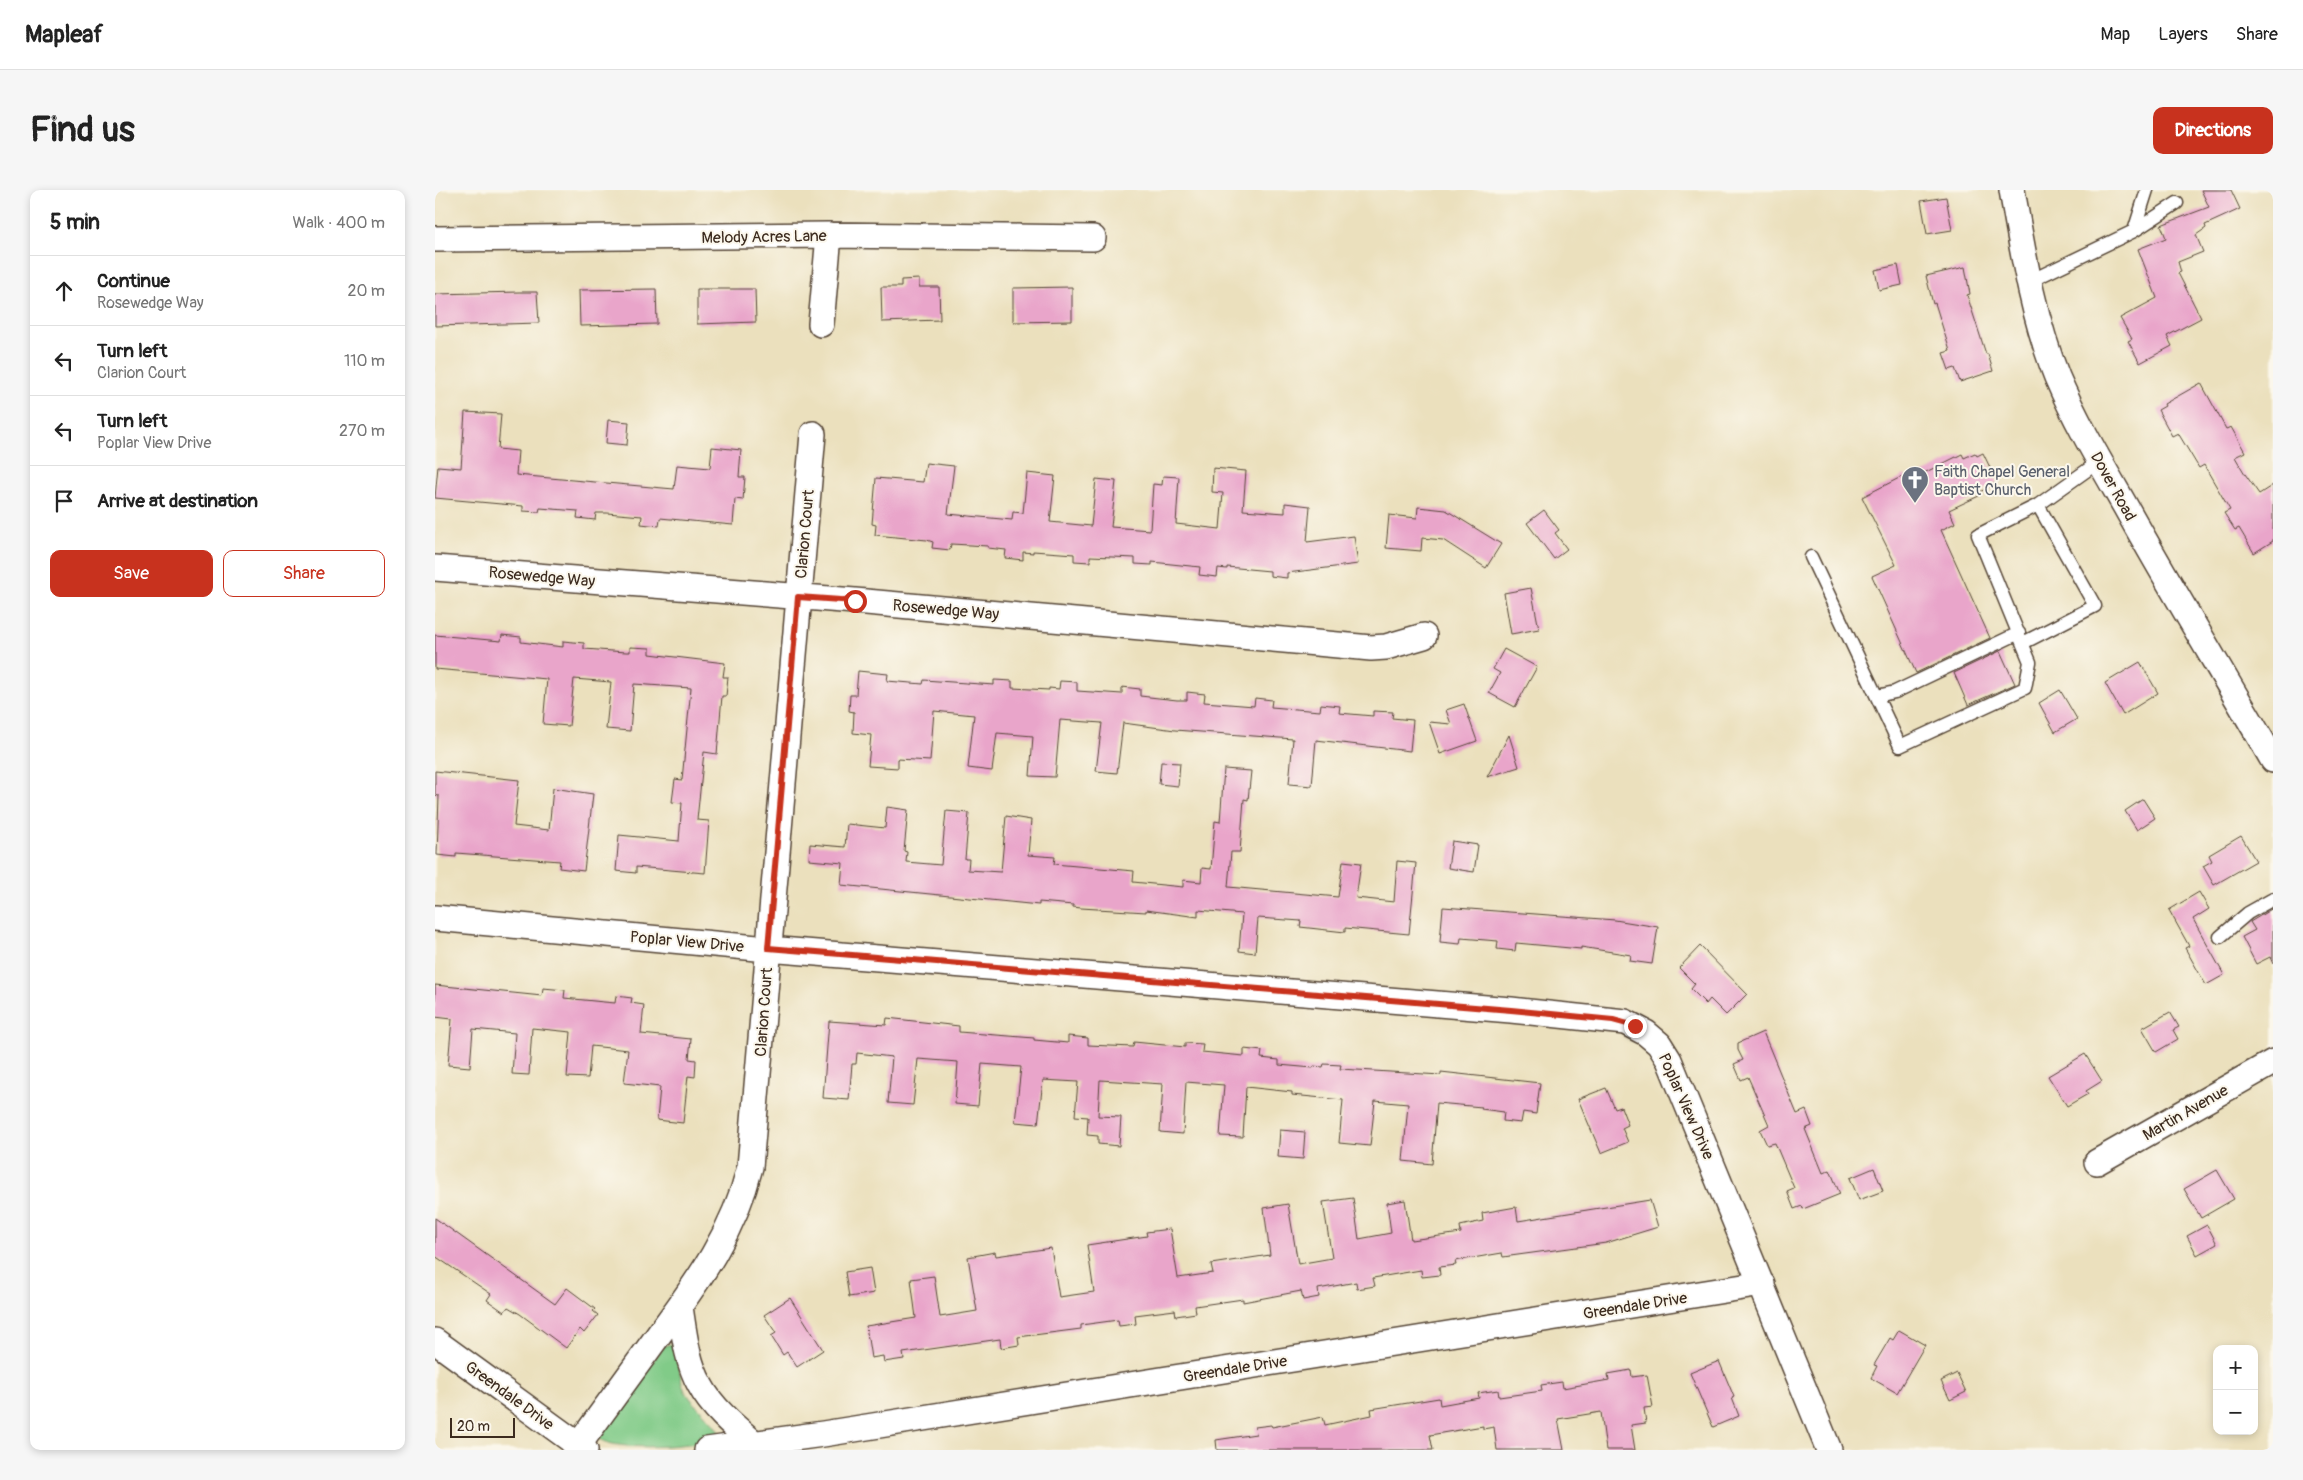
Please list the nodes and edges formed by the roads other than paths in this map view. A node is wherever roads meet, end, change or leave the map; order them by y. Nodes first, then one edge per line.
1 (2012, 190) edge
2 (2147, 190) edge
3 (2177, 203) dead end
4 (2134, 232) junction
5 (829, 235) junction
6 (1093, 238) dead end
7 (435, 240) edge
8 (2028, 282) junction
9 (821, 324) dead end
10 (813, 434) dead end
11 (2100, 461) junction
12 (2038, 505) junction
13 (1811, 557) dead end
14 (435, 568) edge
15 (798, 597) junction
16 (1424, 636) dead end
17 (2021, 638) junction
18 (1877, 696) junction
19 (2273, 760) edge
20 (2273, 899) edge
21 (435, 918) edge
22 (2219, 937) dead end
23 (768, 948) junction
24 (2273, 1062) edge
25 (2097, 1162) dead end
26 (1762, 1284) junction
27 (680, 1307) junction
28 (435, 1341) edge
29 (824, 1442) edge
30 (755, 1444) junction
31 (580, 1448) edge
32 (707, 1450) edge
33 (1829, 1450) edge

1 - 8 street, Dover Road
2 - 4 lane
3 - 4 lane
4 - 8 lane
5 - 6 street, Melody Acres Lane
5 - 7 street, Melody Acres Lane
5 - 9 street
8 - 11 street, Dover Road
10 - 15 street, Clarion Court
11 - 12 lane
11 - 19 street, Dover Road
12 - 17 lane
12 - 17 lane
13 - 18 lane
14 - 15 street, Rosewedge Way
15 - 16 street, Rosewedge Way
15 - 23 street, Clarion Court
17 - 18 lane
17 - 18 lane
20 - 22 lane
21 - 23 street, Poplar View Drive
23 - 26 street, Poplar View Drive
23 - 27 street, Clarion Court
24 - 25 street, Martin Avenue
26 - 29 street, Greendale Drive
26 - 33 street, Poplar View Drive
27 - 30 street
27 - 31 street, Clarion Court
28 - 31 street, Greendale Drive
29 - 30 street, Greendale Drive
30 - 32 street, Greendale Drive

